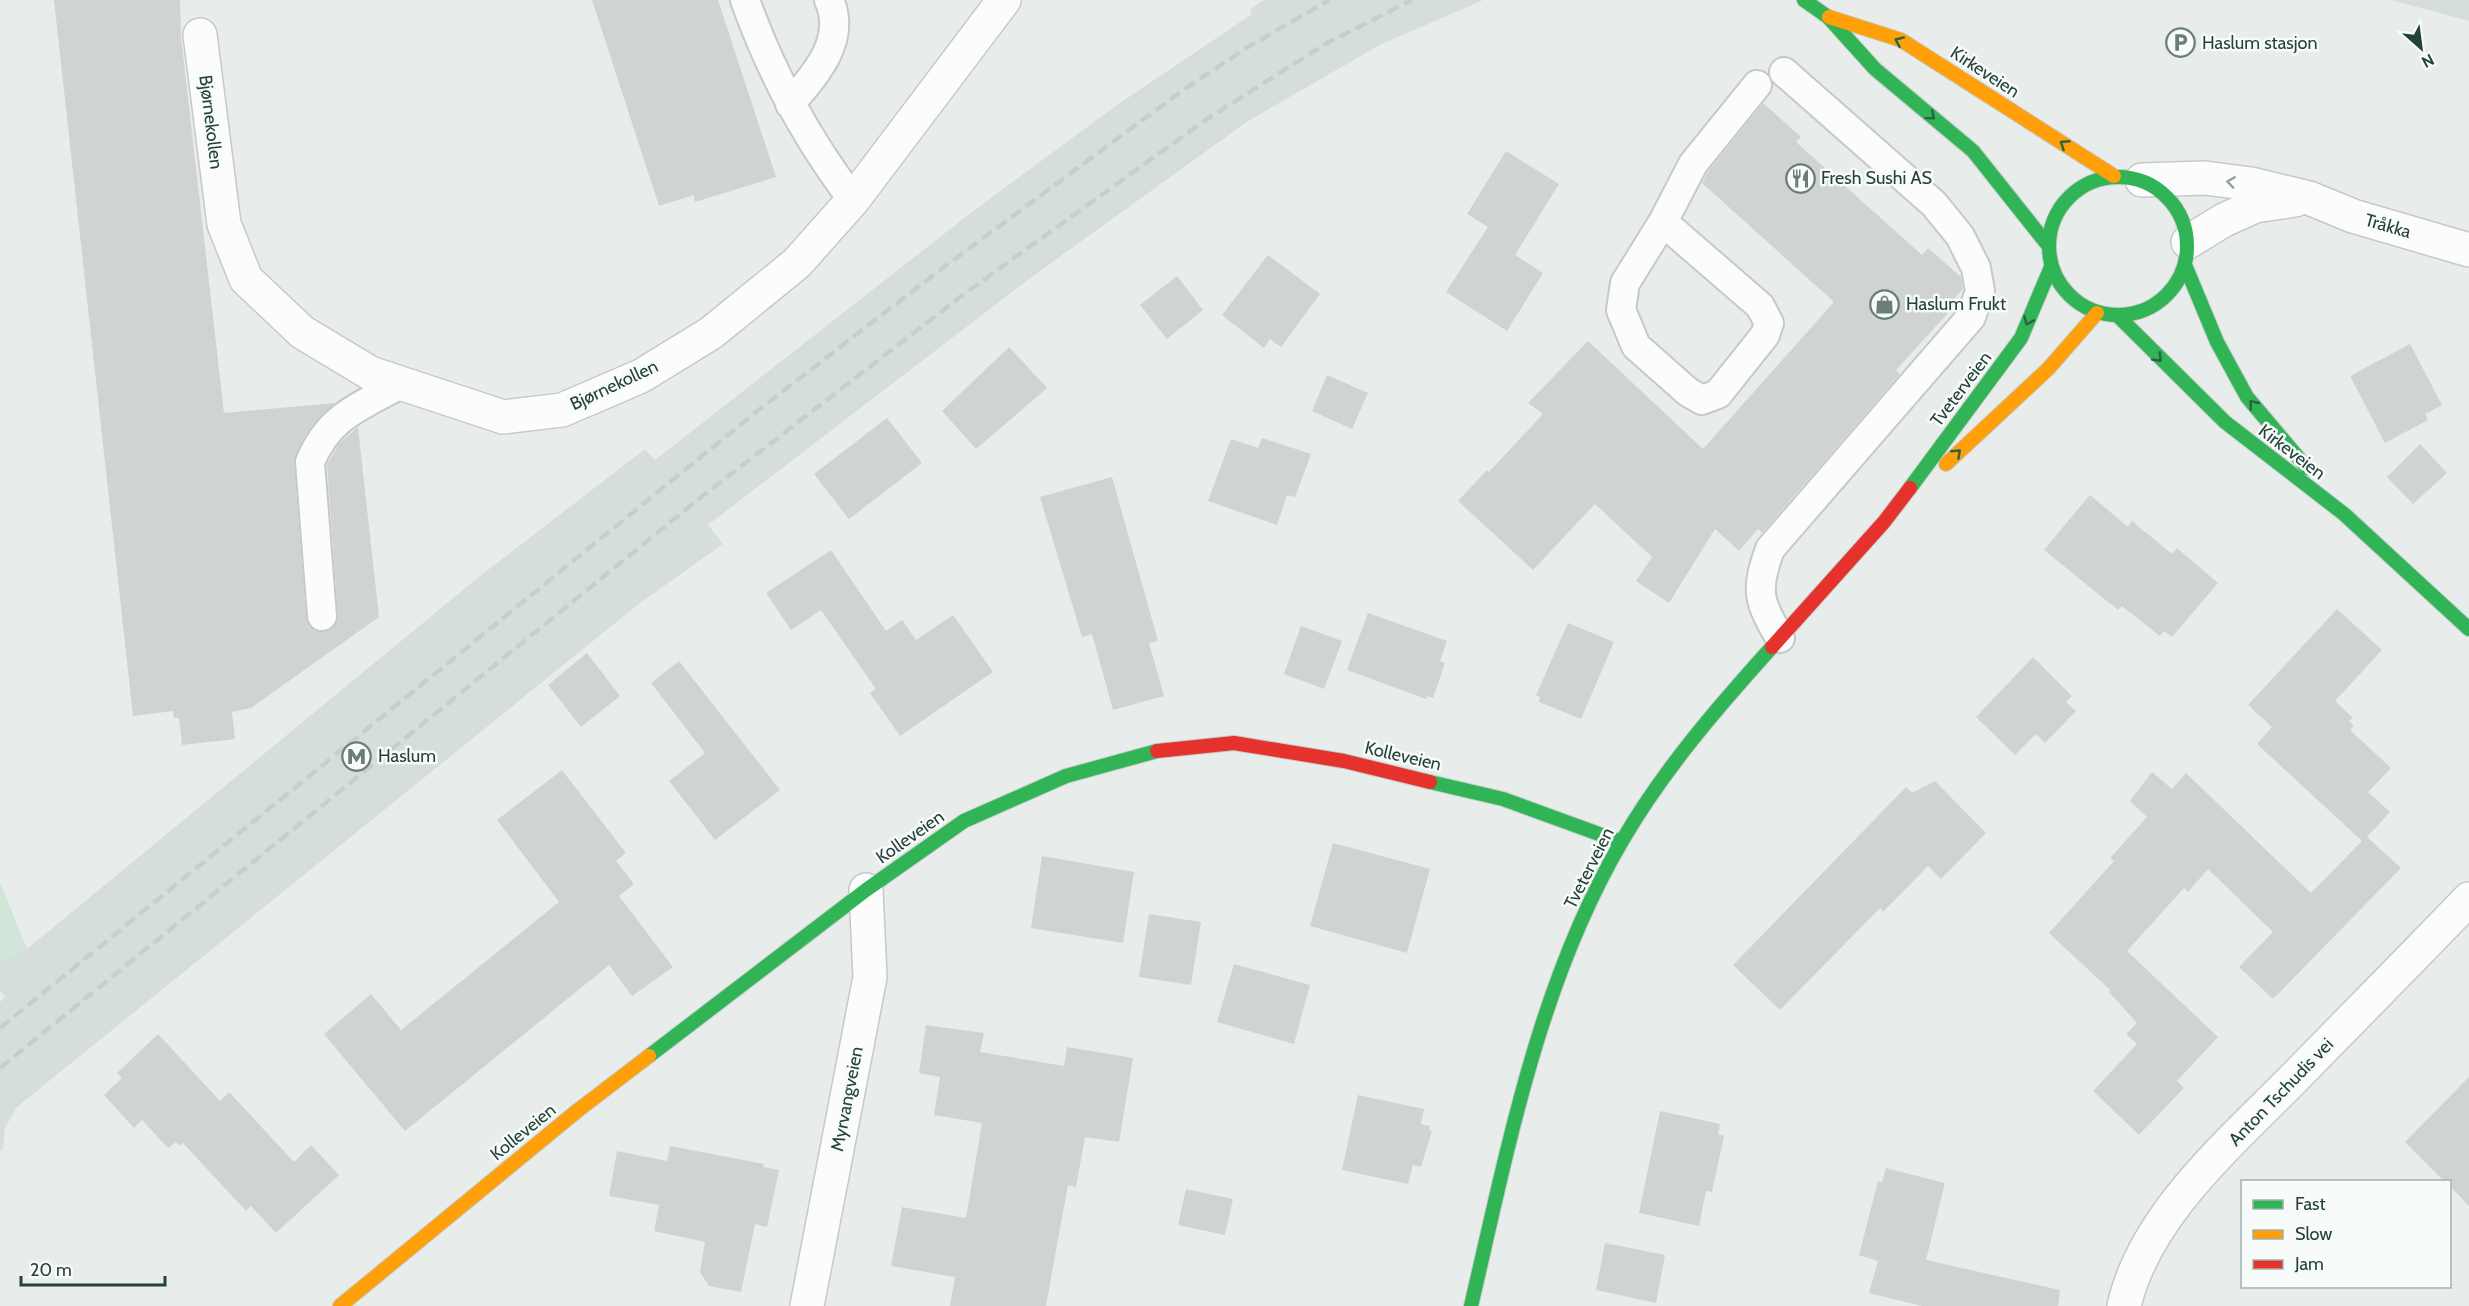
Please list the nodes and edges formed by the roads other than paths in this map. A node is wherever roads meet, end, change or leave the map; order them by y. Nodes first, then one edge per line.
1 (745, 0) edge
2 (829, 0) edge
3 (1004, 0) edge
4 (1804, 0) edge
5 (1828, 17) junction
6 (200, 34) dead end
7 (1784, 72) dead end
8 (1757, 85) dead end
9 (790, 104) junction
10 (2128, 178) junction
11 (2309, 198) junction
12 (853, 200) junction
13 (1664, 222) junction
14 (2048, 244) junction
15 (2469, 250) edge
16 (2186, 254) junction
17 (2051, 267) junction
18 (2097, 313) junction
19 (2118, 316) junction
20 (401, 384) junction
21 (2344, 514) junction
22 (1884, 522) junction
23 (322, 616) dead end
24 (2469, 629) edge
25 (1780, 638) junction
26 (1621, 842) junction
27 (866, 890) junction
28 (2469, 899) edge
29 (340, 1306) edge
30 (807, 1306) edge
31 (1471, 1306) edge
32 (2124, 1306) edge

1 - 9 lane
2 - 9 lane
3 - 12 street, Bjørnekollen
4 - 5 street, Kirkeveien
10 -> 5 street, Kirkeveien
5 -> 14 street, Kirkeveien
6 - 20 street, Bjørnekollen
7 - 25 lane
8 - 13 lane
9 - 12 lane
11 -> 10 street, Tråkka
10 - 14 street
10 - 16 street
11 - 15 street, Tråkka
11 - 16 street
12 - 20 street, Bjørnekollen
13 - 13 lane
14 - 17 street
16 - 19 street
21 -> 16 street, Kirkeveien
17 - 18 street
17 -> 22 street, Tveterveien
18 - 19 street
22 -> 18 street, Tveterveien
19 -> 21 street, Kirkeveien
20 - 23 lane
21 - 24 street, Kirkeveien
22 - 25 street, Tveterveien
25 - 26 street, Tveterveien
26 - 27 street, Kolleveien
26 - 31 street, Tveterveien
27 - 29 street, Kolleveien
27 - 30 street, Myrvangveien
28 - 32 street, Anton Tschudis vei

